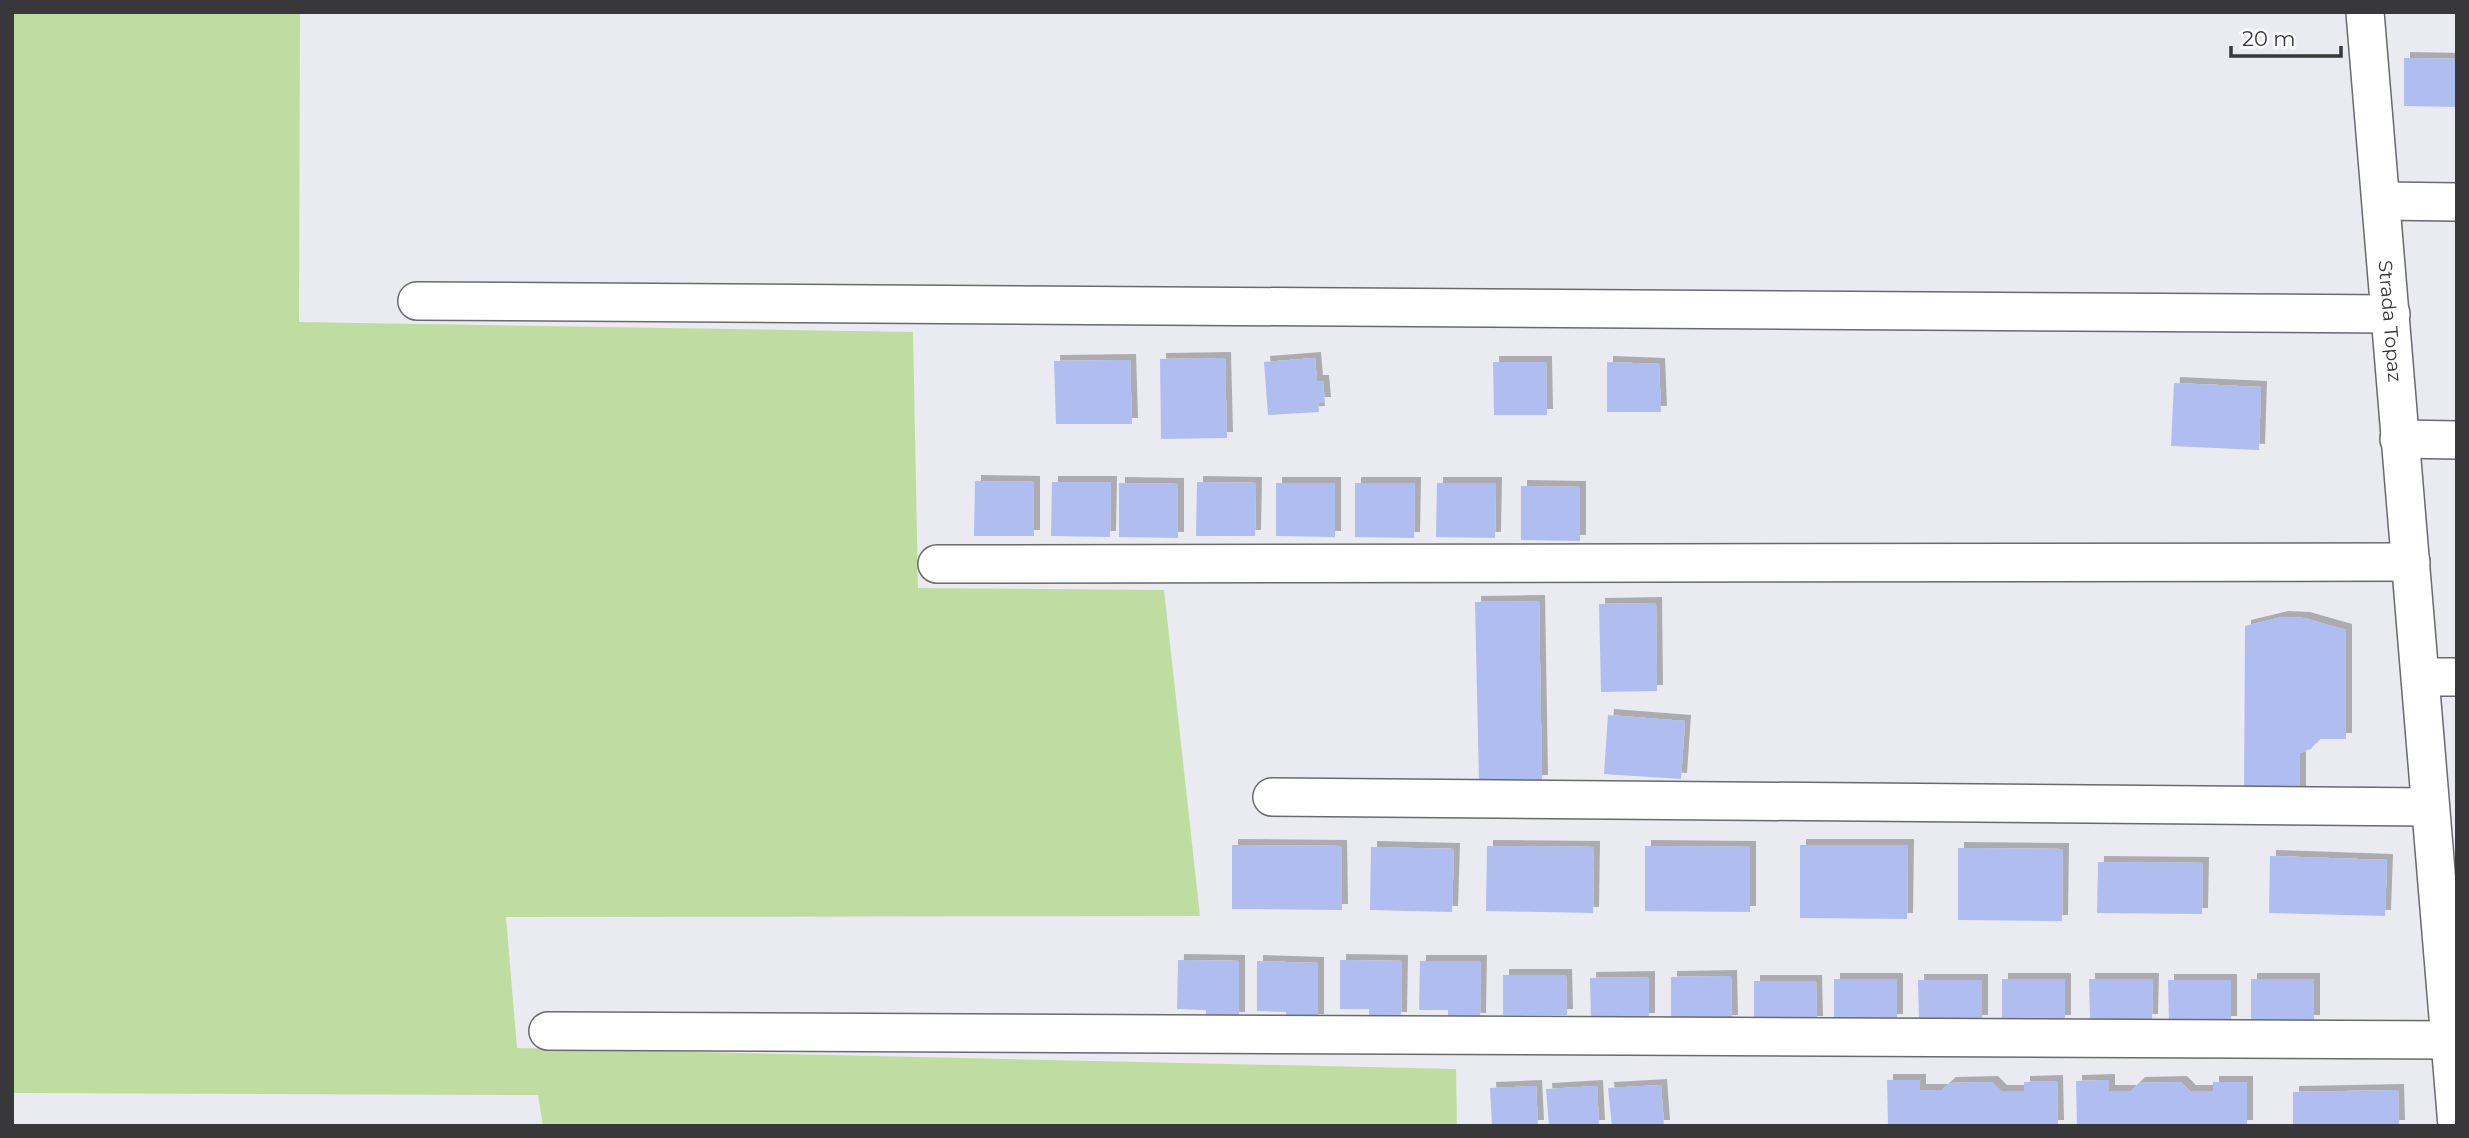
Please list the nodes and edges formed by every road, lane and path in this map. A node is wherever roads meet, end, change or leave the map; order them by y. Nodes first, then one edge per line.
1 (2365, 12) edge
2 (2382, 201) junction
3 (2457, 202) edge
4 (417, 301) dead end
5 (2391, 314) junction
6 (2399, 439) junction
7 (2457, 440) edge
8 (2411, 562) junction
9 (937, 564) dead end
10 (2439, 677) edge
11 (1272, 797) dead end
12 (2430, 807) junction
13 (2447, 906) edge
14 (548, 1031) dead end
15 (2453, 1040) edge
16 (2457, 1126) edge

1 - 2 street, Strada Topaz
2 - 3 street
2 - 5 street, Strada Topaz
4 - 5 street
5 - 6 street, Strada Topaz
6 - 7 street
6 - 8 street, Strada Topaz
8 - 9 street
8 - 10 street, Strada Topaz
10 - 12 street, Strada Topaz
11 - 12 street
12 - 13 street, Strada Topaz
13 - 15 street, Strada Topaz
14 - 15 street
15 - 16 street, Strada Topaz

